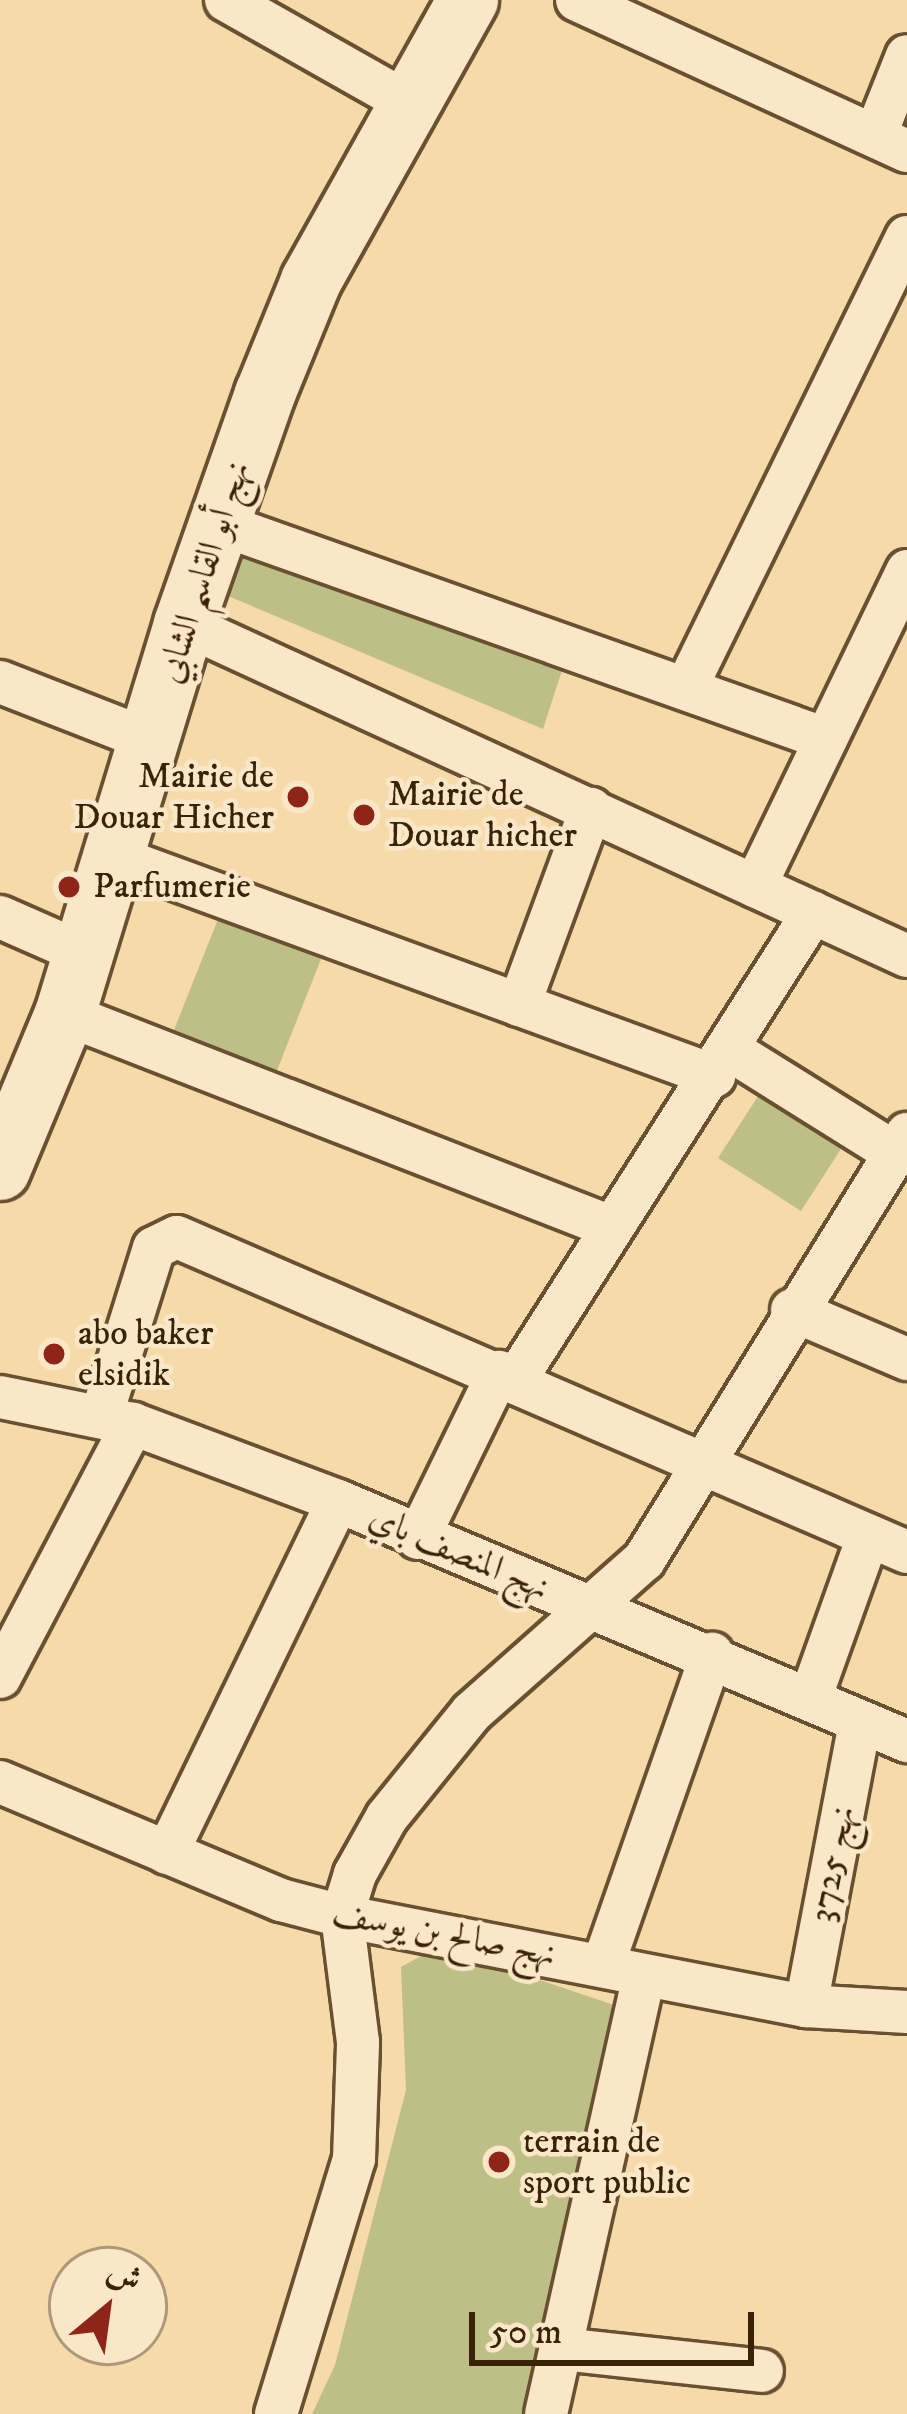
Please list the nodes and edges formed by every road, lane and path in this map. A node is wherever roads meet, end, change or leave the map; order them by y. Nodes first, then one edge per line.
1 (226, 0) edge
2 (468, 0) edge
3 (577, 0) edge
4 (907, 56) edge
5 (410, 104) junction
6 (891, 143) edge
7 (907, 237) edge
8 (217, 524) junction
9 (907, 572) edge
10 (184, 625) junction
11 (0, 682) edge
12 (687, 686) junction
13 (826, 740) junction
14 (151, 741) junction
15 (591, 809) junction
16 (115, 857) junction
17 (755, 886) junction
18 (813, 913) junction
19 (0, 917) edge
20 (82, 953) junction
21 (907, 956) edge
22 (520, 1005) junction
23 (65, 1014) junction
24 (722, 1063) junction
25 (901, 1144) edge
26 (2, 1158) edge
27 (611, 1227) junction
28 (792, 1310) junction
29 (907, 1359) edge
30 (508, 1376) junction
31 (2, 1402) edge
32 (117, 1420) junction
33 (704, 1463) junction
34 (338, 1501) junction
35 (418, 1538) junction
36 (888, 1545) edge
37 (587, 1608) junction
38 (712, 1654) junction
39 (0, 1677) edge
40 (810, 1699) junction
41 (860, 1722) junction
42 (907, 1741) edge
43 (0, 1782) edge
44 (167, 1853) junction
45 (342, 1916) junction
46 (603, 1965) junction
47 (644, 1977) junction
48 (806, 2006) junction
49 (907, 2012) edge
50 (562, 2349) junction
51 (762, 2371) dead end
52 (276, 2414) edge
53 (546, 2414) edge

1 - 5 street
2 - 5 street, نهج أبو القاسم الشابي
3 - 6 street
4 - 6 street
5 - 8 street, نهج أبو القاسم الشابي
7 - 12 street
8 - 10 street, نهج أبو القاسم الشابي
8 - 12 street
9 - 13 street
10 - 14 street, نهج أبو القاسم الشابي
10 - 15 street
11 - 14 street
12 - 13 street
13 - 17 street
14 - 16 street, نهج أبو القاسم الشابي
15 - 17 street
15 - 22 street
16 - 20 street, نهج أبو القاسم الشابي
16 - 22 street
17 - 18 street
18 - 21 street
18 - 24 street
19 - 20 street
20 - 23 street, نهج أبو القاسم الشابي
22 - 24 street
23 - 26 street, نهج أبو القاسم الشابي
23 - 27 street
24 - 25 street
24 - 27 street
25 - 28 street
27 - 30 street
28 - 29 street
28 - 33 street
30 - 32 street
30 - 33 street
30 - 35 street
31 - 32 street, نهج المنصف باي
32 - 34 street, نهج المنصف باي
32 - 39 street
33 - 36 street
33 - 37 street
34 - 35 street, نهج المنصف باي
34 - 44 street
35 - 37 street, نهج المنصف باي
36 - 40 street
37 - 38 street, نهج المنصف باي
37 - 45 street
38 - 40 street, نهج المنصف باي
38 - 46 street
40 - 41 street, نهج المنصف باي
41 - 42 street, نهج المنصف باي
41 - 48 street, نهج 3725
43 - 44 street, نهج صالح بن يوسف
44 - 45 street, نهج صالح بن يوسف
45 - 46 street, نهج صالح بن يوسف
45 - 52 street
46 - 47 street, نهج صالح بن يوسف
47 - 48 street, نهج صالح بن يوسف
47 - 50 street
48 - 49 street, نهج صالح بن يوسف
50 - 51 street
50 - 53 street

